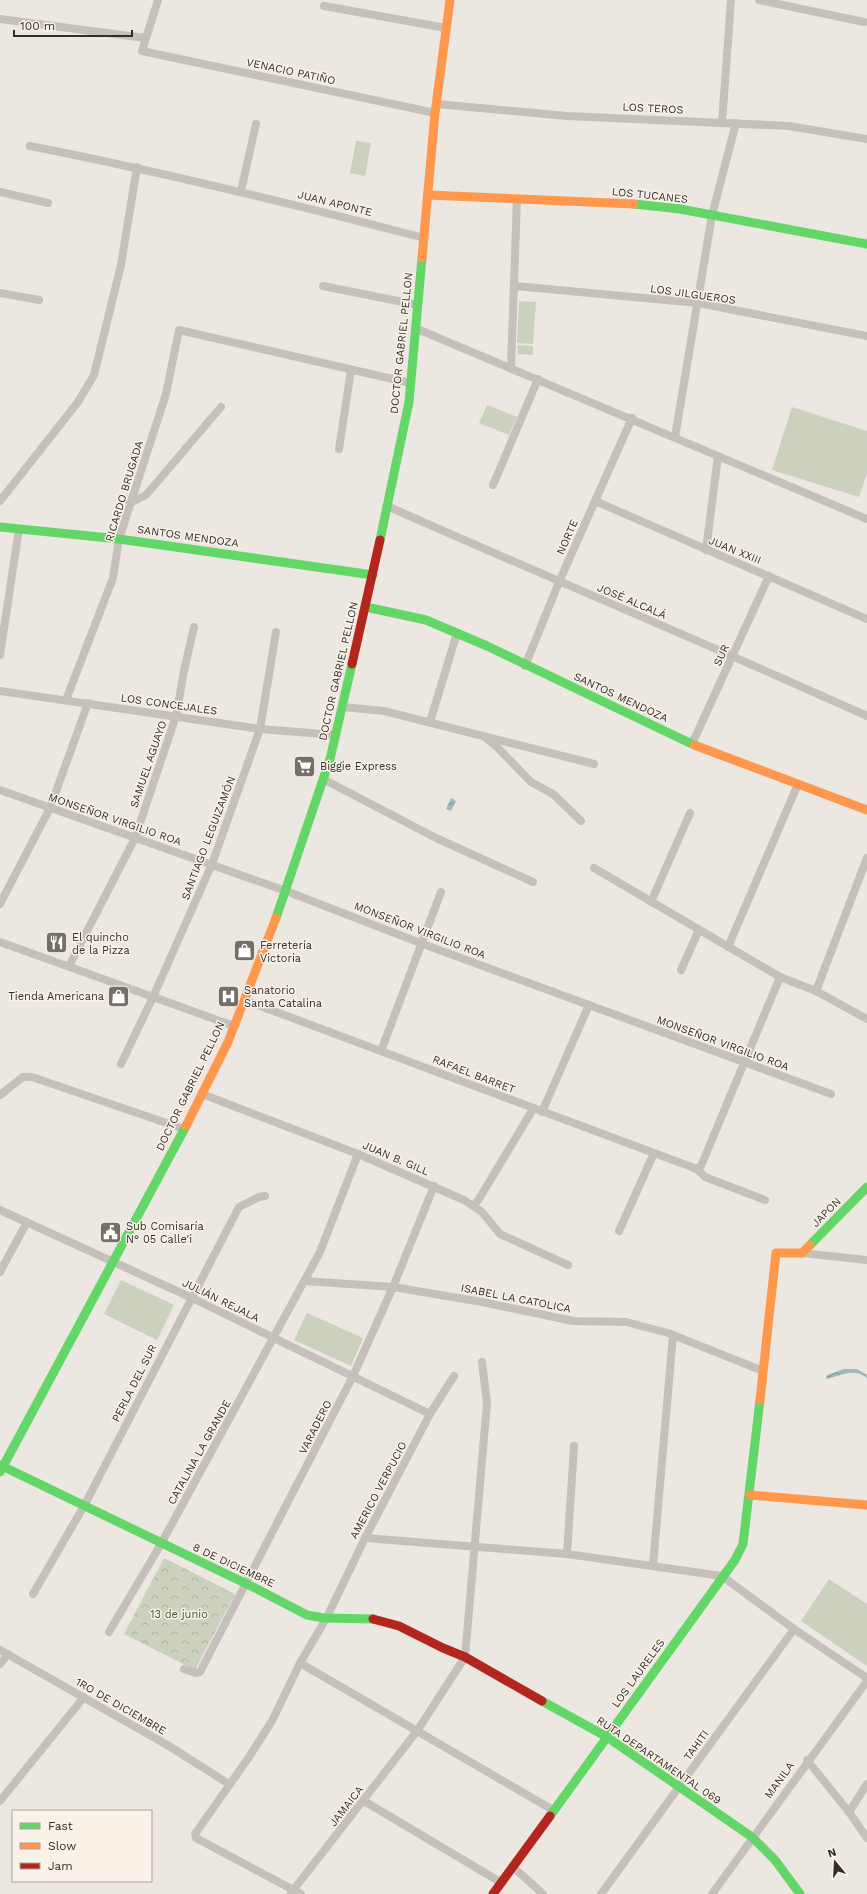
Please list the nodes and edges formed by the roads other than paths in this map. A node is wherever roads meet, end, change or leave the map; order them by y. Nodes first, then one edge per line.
1 (158, 0) edge
2 (450, 0) edge
3 (731, 0) edge
4 (759, 0) edge
5 (324, 6) dead end
6 (0, 19) edge
7 (864, 22) dead end
8 (446, 28) junction
9 (145, 38) junction
10 (436, 104) junction
11 (435, 113) junction
12 (722, 123) junction
13 (736, 123) junction
14 (256, 124) dead end
15 (867, 139) edge
16 (30, 146) dead end
17 (137, 167) junction
18 (241, 191) junction
19 (0, 192) edge
20 (428, 195) junction
21 (517, 199) junction
22 (48, 203) dead end
23 (712, 215) junction
24 (424, 238) junction
25 (867, 244) edge
26 (323, 286) dead end
27 (515, 286) junction
28 (0, 293) edge
29 (39, 300) dead end
30 (698, 303) junction
31 (418, 305) junction
32 (416, 328) junction
33 (867, 336) edge
34 (511, 367) junction
35 (351, 370) junction
36 (538, 379) junction
37 (410, 384) junction
38 (221, 407) dead end
39 (632, 418) junction
40 (675, 437) junction
41 (340, 449) dead end
42 (718, 456) junction
43 (493, 485) dead end
44 (595, 501) junction
45 (0, 502) edge
46 (130, 503) junction
47 (387, 506) junction
48 (867, 519) edge
49 (0, 527) edge
50 (19, 529) junction
51 (119, 539) junction
52 (706, 550) junction
53 (372, 575) junction
54 (770, 576) junction
55 (559, 582) junction
56 (366, 607) junction
57 (867, 619) edge
58 (194, 627) dead end
59 (276, 632) dead end
60 (457, 633) junction
61 (0, 656) edge
62 (734, 656) junction
63 (525, 666) junction
64 (0, 691) edge
65 (66, 700) junction
66 (88, 703) junction
67 (343, 707) junction
68 (176, 716) junction
69 (867, 716) edge
70 (430, 722) junction
71 (260, 729) junction
72 (336, 735) junction
73 (483, 736) junction
74 (692, 744) junction
75 (594, 764) dead end
76 (323, 779) junction
77 (798, 784) junction
78 (0, 790) edge
79 (50, 808) junction
80 (867, 810) edge
81 (690, 813) dead end
82 (581, 821) dead end
83 (135, 838) junction
84 (867, 858) edge
85 (212, 864) junction
86 (594, 868) dead end
87 (533, 882) dead end
88 (286, 891) junction
89 (441, 892) dead end
90 (651, 902) junction
91 (0, 904) edge
92 (699, 930) junction
93 (0, 942) edge
94 (423, 944) junction
95 (728, 946) junction
96 (69, 966) junction
97 (681, 970) dead end
98 (780, 977) junction
99 (816, 991) junction
100 (153, 997) junction
101 (244, 1000) junction
102 (589, 1005) junction
103 (867, 1019) edge
104 (234, 1026) junction
105 (382, 1051) junction
106 (743, 1062) junction
107 (121, 1064) dead end
108 (202, 1094) junction
109 (831, 1094) dead end
110 (0, 1095) edge
111 (533, 1109) junction
112 (542, 1112) junction
113 (184, 1129) junction
114 (654, 1153) junction
115 (358, 1154) junction
116 (697, 1169) junction
117 (434, 1186) junction
118 (867, 1187) edge
119 (266, 1196) dead end
120 (765, 1200) dead end
121 (473, 1206) junction
122 (0, 1210) edge
123 (27, 1222) junction
124 (619, 1231) dead end
125 (802, 1253) junction
126 (867, 1260) edge
127 (113, 1261) junction
128 (568, 1265) dead end
129 (0, 1272) edge
130 (305, 1281) junction
131 (393, 1287) junction
132 (190, 1297) junction
133 (672, 1335) junction
134 (275, 1338) junction
135 (482, 1362) dead end
136 (763, 1371) junction
137 (353, 1376) junction
138 (454, 1376) dead end
139 (430, 1414) junction
140 (574, 1446) dead end
141 (1, 1468) edge
142 (750, 1495) junction
143 (84, 1506) junction
144 (867, 1506) edge
145 (365, 1538) junction
146 (161, 1544) junction
147 (474, 1546) junction
148 (567, 1554) junction
149 (653, 1565) junction
150 (722, 1576) junction
151 (247, 1584) junction
152 (33, 1594) dead end
153 (327, 1618) junction
154 (794, 1629) junction
155 (110, 1632) dead end
156 (0, 1650) edge
157 (8, 1654) junction
158 (465, 1657) junction
159 (300, 1663) junction
160 (0, 1664) edge
161 (184, 1669) dead end
162 (867, 1680) edge
163 (84, 1697) junction
164 (417, 1731) junction
165 (607, 1737) junction
166 (807, 1760) junction
167 (229, 1784) junction
168 (867, 1784) edge
169 (679, 1787) junction
170 (0, 1801) edge
171 (364, 1801) junction
172 (553, 1810) junction
173 (849, 1812) junction
174 (752, 1837) junction
175 (867, 1838) edge
176 (513, 1868) junction
177 (502, 1883) junction
178 (295, 1893) edge
179 (494, 1894) edge
180 (543, 1894) edge
181 (601, 1894) edge
182 (712, 1894) edge
183 (800, 1894) edge

1 - 9 street
2 - 8 street, DOCTOR GABRIEL PELLON
3 - 12 street
4 - 7 street
5 - 8 street
6 - 9 street
8 - 10 street, DOCTOR GABRIEL PELLON
9 - 11 street, VENACIO PATIÑO
10 - 11 street, DOCTOR GABRIEL PELLON
10 - 12 street, LOS TEROS
11 - 20 street, DOCTOR GABRIEL PELLON
12 - 13 street, LOS TEROS
13 - 15 street, LOS TEROS
13 - 23 street
14 - 18 street
16 - 17 street, JUAN APONTE
17 - 18 street, JUAN APONTE
17 - 45 street
18 - 24 street, JUAN APONTE
19 - 22 street
20 - 21 street, LOS TUCANES
20 - 24 street, DOCTOR GABRIEL PELLON
21 - 23 street, LOS TUCANES
21 - 27 street
23 - 25 street, LOS TUCANES
23 - 30 street
24 - 31 street, DOCTOR GABRIEL PELLON
26 - 31 street
27 - 30 street, LOS JILGUEROS
27 - 34 street
28 - 29 street
30 - 33 street, LOS JILGUEROS
30 - 40 street
31 - 32 street, DOCTOR GABRIEL PELLON
32 - 34 street
32 - 37 street, DOCTOR GABRIEL PELLON
34 - 36 street
35 - 37 street
35 - 41 street
35 - 46 street, RICARDO BRUGADA
36 - 39 street
36 - 43 street
37 - 47 street, DOCTOR GABRIEL PELLON
38 - 46 street
39 - 40 street
39 - 44 street, NORTE
40 - 42 street
42 - 48 street
42 - 52 street
44 - 52 street, JUAN XXIII
44 - 55 street, NORTE
46 - 51 street, RICARDO BRUGADA
47 - 53 street, DOCTOR GABRIEL PELLON
47 - 55 street, JOSÉ ALCALÁ
49 - 50 street, SANTOS MENDOZA
50 - 51 street, SANTOS MENDOZA
50 - 61 street
51 - 53 street, SANTOS MENDOZA
51 - 65 street, RICARDO BRUGADA
52 - 54 street, JUAN XXIII
53 - 56 street, DOCTOR GABRIEL PELLON
54 - 57 street, JUAN XXIII
54 - 62 street, SUR
55 - 62 street, JOSÉ ALCALÁ
55 - 63 street, NORTE
56 - 60 street, SANTOS MENDOZA
56 - 67 street, DOCTOR GABRIEL PELLON
58 - 68 street, SAMUEL AGUAYO
59 - 71 street, SANTIAGO LEGUIZAMÓN
60 - 63 street, SANTOS MENDOZA
60 - 70 street
62 - 69 street, JOSÉ ALCALÁ
62 - 74 street, SUR
63 - 74 street, SANTOS MENDOZA
64 - 65 street, LOS CONCEJALES
65 - 66 street, LOS CONCEJALES
66 - 68 street, LOS CONCEJALES
66 - 79 street
67 - 70 street
67 - 72 street, DOCTOR GABRIEL PELLON
68 - 71 street, LOS CONCEJALES
68 - 83 street, SAMUEL AGUAYO
70 - 73 street
71 - 72 street, LOS CONCEJALES
71 - 85 street, SANTIAGO LEGUIZAMÓN
72 - 76 street, DOCTOR GABRIEL PELLON
73 - 75 street
73 - 82 street
74 - 77 street, SANTOS MENDOZA
76 - 87 street
76 - 88 street, DOCTOR GABRIEL PELLON
77 - 80 street, SANTOS MENDOZA
77 - 95 street
78 - 79 street, MONSEÑOR VIRGILIO ROA
79 - 83 street, MONSEÑOR VIRGILIO ROA
79 - 91 street
81 - 90 street
83 - 85 street, MONSEÑOR VIRGILIO ROA
83 - 96 street, SAMUEL AGUAYO
84 - 99 street
85 - 88 street, MONSEÑOR VIRGILIO ROA
85 - 100 street, SANTIAGO LEGUIZAMÓN
86 - 90 street
88 - 94 street, MONSEÑOR VIRGILIO ROA
88 - 101 street, DOCTOR GABRIEL PELLON
89 - 94 street
90 - 92 street
92 - 95 street
92 - 97 street
93 - 96 street
94 - 102 street, MONSEÑOR VIRGILIO ROA
94 - 105 street
95 - 98 street
96 - 100 street
98 - 99 street
98 - 106 street
99 - 103 street
100 - 104 street
100 - 107 street, SANTIAGO LEGUIZAMÓN
101 - 104 street, DOCTOR GABRIEL PELLON
101 - 105 street, RAFAEL BARRET
102 - 106 street, MONSEÑOR VIRGILIO ROA
102 - 112 street
104 - 108 street, DOCTOR GABRIEL PELLON
105 - 111 street, RAFAEL BARRET
106 - 109 street, MONSEÑOR VIRGILIO ROA
106 - 116 street
108 - 113 street, DOCTOR GABRIEL PELLON
108 - 115 street, JUAN B. GILL
110 - 113 street
111 - 112 street, RAFAEL BARRET
111 - 121 street
112 - 114 street, RAFAEL BARRET
113 - 127 street, DOCTOR GABRIEL PELLON
114 - 116 street, RAFAEL BARRET
114 - 124 street
115 - 117 street, JUAN B. GILL
115 - 130 street, CATALINA LA GRANDE
116 - 120 street, RAFAEL BARRET
117 - 121 street, JUAN B. GILL
117 - 131 street, VARADERO
118 - 125 street, JAPON
119 - 132 street, PERLA DEL SUR
121 - 128 street, JUAN B. GILL
122 - 123 street, JULIÁN REJALA
123 - 127 street, JULIÁN REJALA
123 - 129 street
125 - 126 street
125 - 136 street, LOS LAURELES
127 - 132 street, JULIÁN REJALA
127 - 141 street, DOCTOR GABRIEL PELLON
130 - 131 street, ISABEL LA CATOLICA
130 - 134 street, CATALINA LA GRANDE
131 - 133 street, ISABEL LA CATOLICA
131 - 137 street, VARADERO
132 - 134 street, JULIÁN REJALA
132 - 143 street, PERLA DEL SUR
133 - 136 street, ISABEL LA CATOLICA
133 - 149 street
134 - 137 street, JULIÁN REJALA
134 - 146 street, CATALINA LA GRANDE
135 - 147 street
136 - 142 street, LOS LAURELES
137 - 139 street, JULIÁN REJALA
137 - 151 street, VARADERO
138 - 139 street, AMERICO VERPUCIO
139 - 145 street, AMERICO VERPUCIO
140 - 148 street
141 - 143 street, 8 DE DICIEMBRE
142 - 144 street
142 - 150 street, LOS LAURELES
143 - 146 street, 8 DE DICIEMBRE
143 - 152 street, PERLA DEL SUR
145 - 147 street
145 - 153 street, AMERICO VERPUCIO
146 - 151 street, 8 DE DICIEMBRE
146 - 155 street, CATALINA LA GRANDE
147 - 148 street
147 - 158 street
148 - 149 street
149 - 150 street
150 - 154 street
150 - 165 street, LOS LAURELES
151 - 153 street, 8 DE DICIEMBRE
151 - 161 street, VARADERO
153 - 158 street, 8 DE DICIEMBRE
153 - 159 street, AMERICO VERPUCIO
154 - 162 street
154 - 169 street, TAHITI
156 - 157 street, 1RO DE DICIEMBRE
157 - 160 street
157 - 163 street, 1RO DE DICIEMBRE
158 - 164 street, JAMAICA
158 - 165 street, RUTA DEPARTAMENTAL 069
159 - 164 street
159 - 167 street, AMERICO VERPUCIO
162 - 166 street, MANILA
163 - 167 street, 1RO DE DICIEMBRE
163 - 170 street
164 - 171 street, JAMAICA
164 - 172 street
165 - 169 street, RUTA DEPARTAMENTAL 069
165 - 172 street, LOS LAURELES
166 - 173 street
166 - 174 street, MANILA
167 - 178 street, AMERICO VERPUCIO
168 - 173 street
169 - 174 street, RUTA DEPARTAMENTAL 069
169 - 181 street, TAHITI
171 - 177 street
171 - 178 street, JAMAICA
172 - 176 street, LOS LAURELES
173 - 175 street
174 - 182 street, MANILA
174 - 183 street, RUTA DEPARTAMENTAL 069
176 - 177 street, LOS LAURELES
176 - 180 street
177 - 179 street, LOS LAURELES

